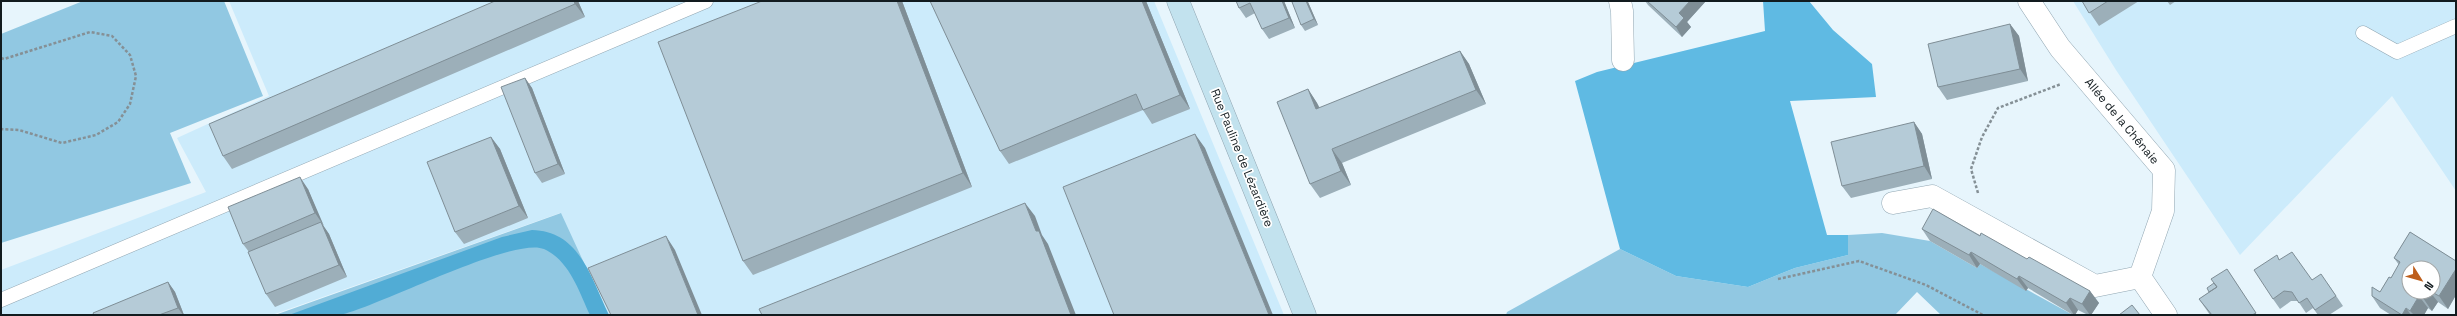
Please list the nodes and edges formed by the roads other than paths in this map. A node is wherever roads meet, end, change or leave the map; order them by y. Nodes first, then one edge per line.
1 (706, 1) edge
2 (1178, 1) edge
3 (1620, 1) edge
4 (2028, 1) edge
5 (2456, 26) edge
6 (2363, 33) dead end
7 (1623, 60) dead end
8 (1893, 203) dead end
9 (2140, 277) junction
10 (1, 300) edge
11 (1305, 315) edge
12 (2166, 315) edge

1 - 10 lane
2 - 11 main road, Rue Pauline de Lézardière
3 - 7 street
4 - 9 street, Allée de la Chênaie
5 - 6 lane
8 - 9 street
9 - 12 street

